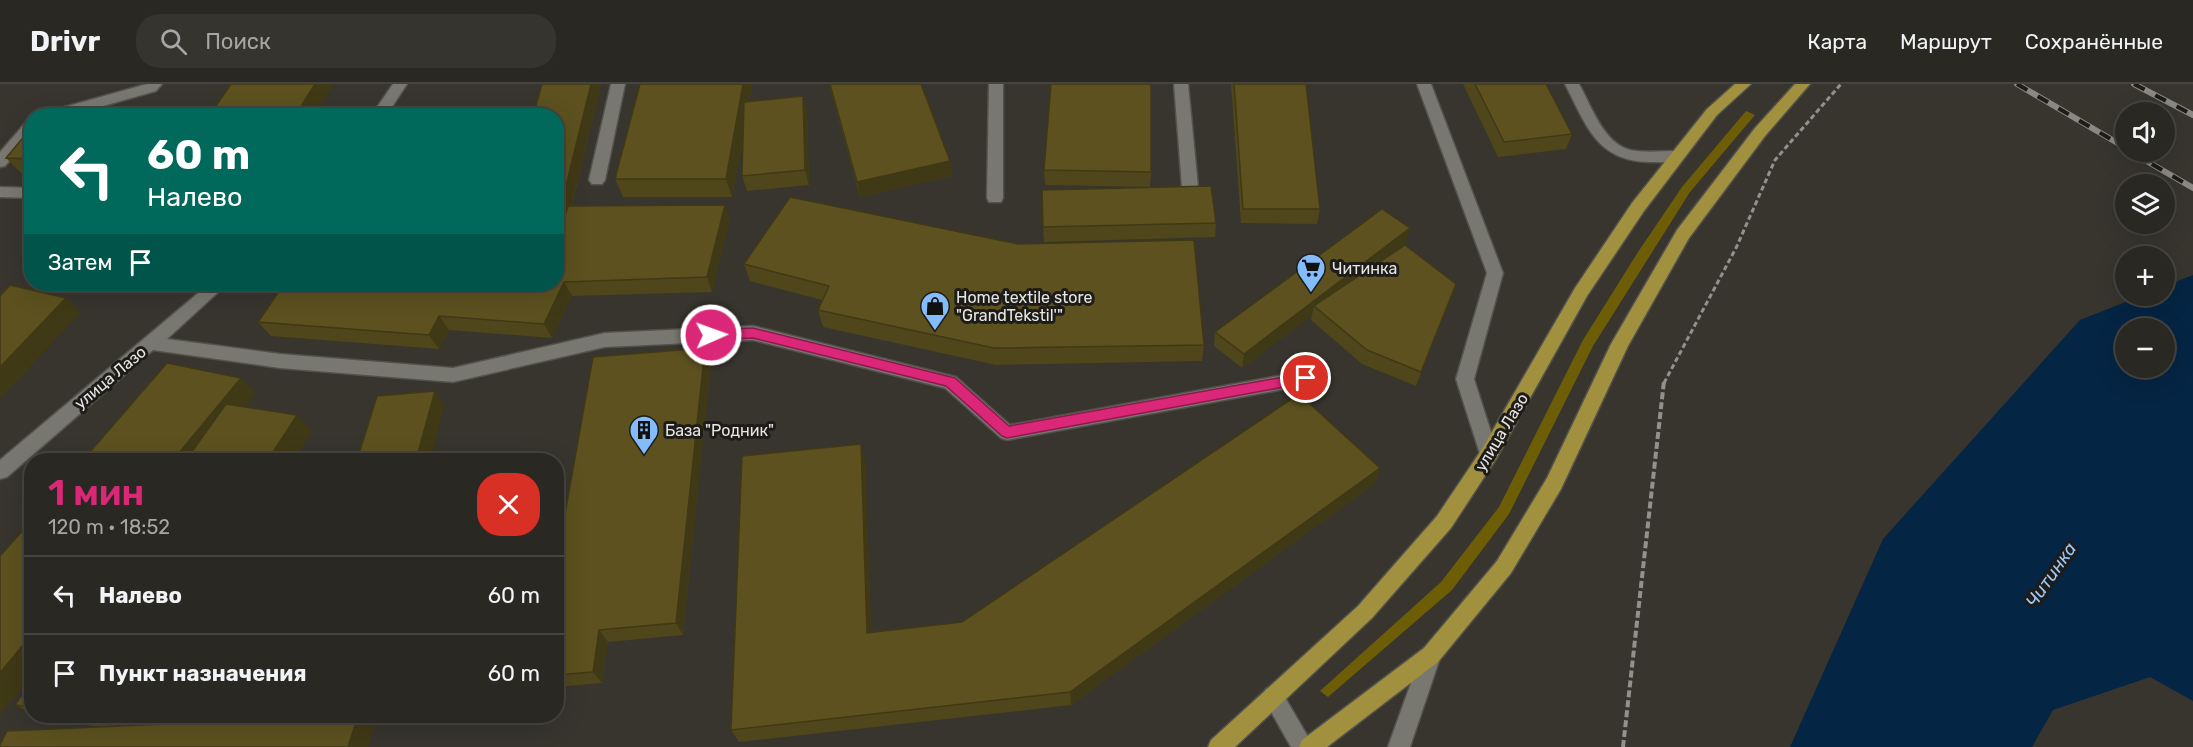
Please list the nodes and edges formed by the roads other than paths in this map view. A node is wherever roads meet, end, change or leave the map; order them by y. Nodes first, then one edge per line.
1 (155, 84) edge
2 (400, 84) edge
3 (618, 84) edge
4 (996, 84) edge
5 (1181, 84) edge
6 (1424, 84) edge
7 (1572, 84) edge
8 (1743, 84) edge
9 (1803, 84) edge
10 (77, 108) edge
11 (384, 108) edge
12 (24, 134) edge
13 (1677, 156) junction
14 (0, 162) edge
15 (597, 180) dead end
16 (1190, 187) edge
17 (0, 192) edge
18 (24, 193) edge
19 (995, 198) dead end
20 (211, 291) edge
21 (150, 343) junction
22 (1306, 378) dead end
23 (1489, 454) junction
24 (0, 471) edge
25 (1431, 655) junction
26 (1273, 696) junction
27 (1219, 747) edge
28 (1303, 747) edge
29 (1310, 747) edge
30 (1399, 747) edge

1 - 10 street
2 - 11 street
3 - 15 street
4 - 19 street
5 - 16 street
6 - 23 street
7 - 13 street
8 - 13 main road, улица Лазо
9 - 25 main road
12 - 14 street
13 - 23 main road, улица Лазо
17 - 18 street
20 - 21 street, улица Лазо
21 - 22 street
21 - 24 street, улица Лазо
23 - 26 main road, улица Лазо
25 - 29 main road
25 - 30 street
26 - 27 main road, улица Лазо
26 - 28 street

